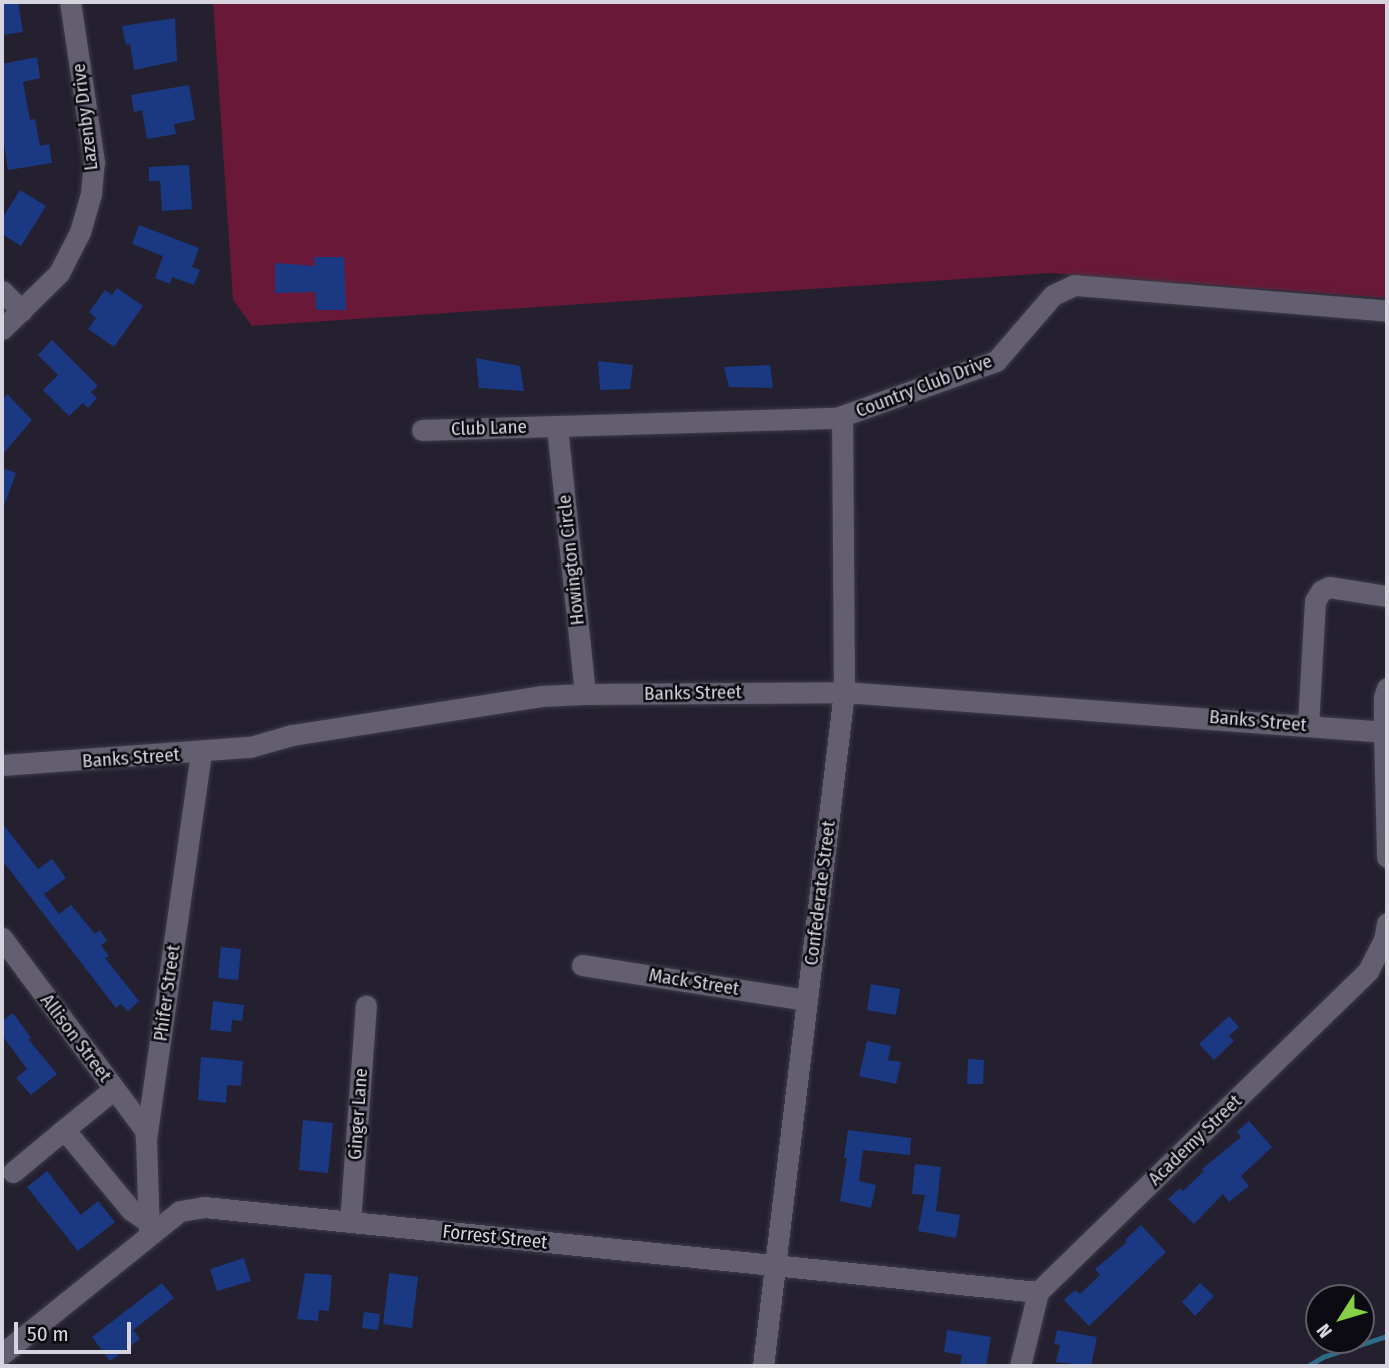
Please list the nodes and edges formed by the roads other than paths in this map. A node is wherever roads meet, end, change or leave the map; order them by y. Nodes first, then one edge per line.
1 (70, 2) edge
2 (2, 291) edge
3 (22, 311) junction
4 (1387, 311) edge
5 (2, 329) edge
6 (842, 417) junction
7 (556, 426) junction
8 (422, 430) dead end
9 (1387, 596) edge
10 (1387, 688) edge
11 (844, 692) junction
12 (585, 694) junction
13 (1308, 726) junction
14 (1385, 732) edge
15 (201, 752) junction
16 (2, 765) edge
17 (1387, 857) edge
18 (1387, 923) edge
19 (2, 938) edge
20 (582, 965) dead end
21 (1377, 974) edge
22 (806, 1000) junction
23 (366, 1006) dead end
24 (114, 1088) junction
25 (60, 1133) junction
26 (146, 1139) junction
27 (13, 1172) dead end
28 (350, 1222) junction
29 (149, 1228) junction
30 (775, 1265) junction
31 (1038, 1292) junction
32 (2, 1353) edge
33 (763, 1366) edge
34 (1020, 1366) edge

1 - 3 street, Lazenby Drive
2 - 3 street
3 - 5 street, Lazenby Drive
4 - 6 street, Country Club Drive
6 - 7 street, Country Club Drive
6 - 11 street, Confederate Street
7 - 8 street, Club Lane
7 - 12 street, Howington Circle
9 - 13 street
10 - 14 street
11 - 12 street, Banks Street
11 - 13 street, Banks Street
11 - 22 street, Confederate Street
12 - 15 street, Banks Street
13 - 14 street, Banks Street
14 - 17 street
15 - 16 street, Banks Street
15 - 26 street, Phifer Street
18 - 21 street, Academy Street
19 - 24 street, Allison Street
20 - 22 street, Mack Street
21 - 31 street, Academy Street
22 - 30 street, Confederate Street
23 - 28 street, Ginger Lane
24 - 25 street
24 - 26 street, Allison Street
25 - 27 street
25 - 29 street
26 - 29 street, Phifer Street
28 - 29 street, Forrest Street
28 - 30 street, Forrest Street
29 - 32 street, Forrest Street
30 - 31 street, Forrest Street
30 - 33 street, Confederate Street
31 - 34 street

